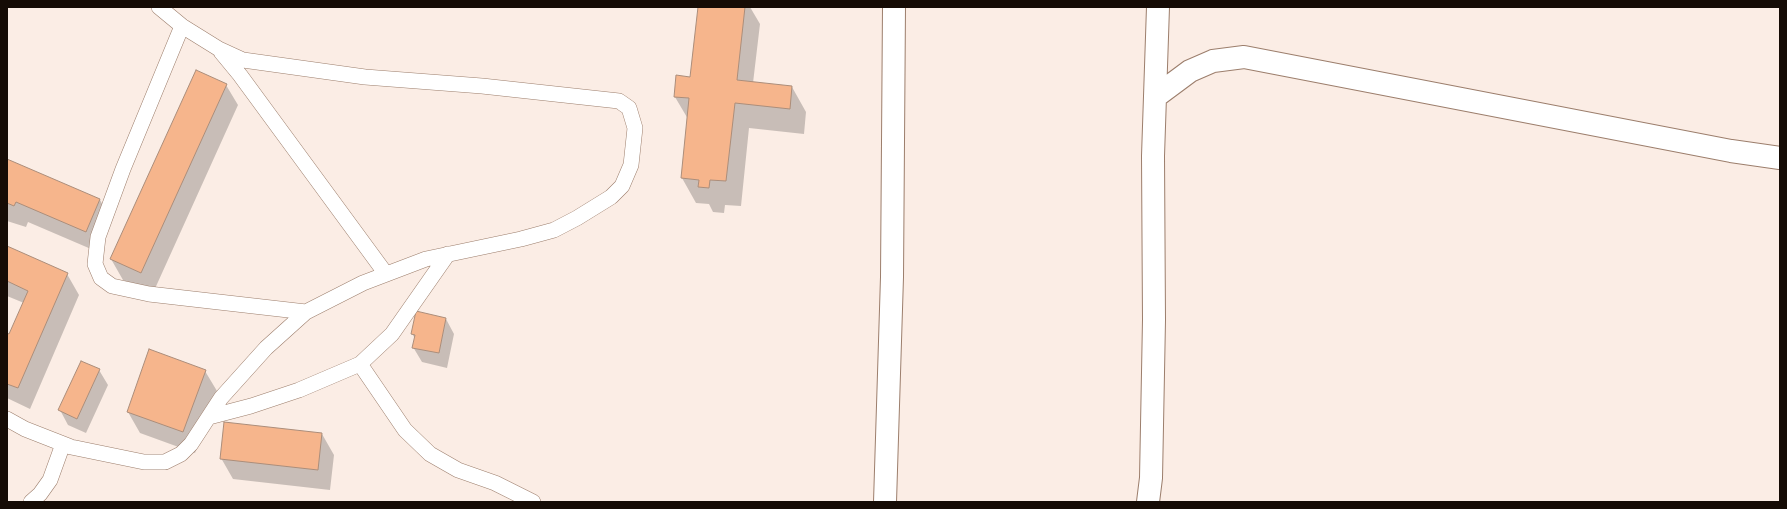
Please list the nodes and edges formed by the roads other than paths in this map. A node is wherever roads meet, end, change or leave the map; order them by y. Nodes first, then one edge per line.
1 (159, 7) edge
2 (894, 7) edge
3 (1158, 7) edge
4 (182, 26) junction
5 (219, 50) junction
6 (1155, 97) junction
7 (1780, 158) edge
8 (448, 254) junction
9 (386, 274) junction
10 (306, 312) junction
11 (360, 364) junction
12 (209, 416) junction
13 (7, 419) edge
14 (63, 444) junction
15 (31, 502) edge
16 (533, 502) edge
17 (885, 502) edge
18 (1148, 502) edge

1 - 4 lane
2 - 17 street
3 - 6 street
4 - 5 lane
4 - 10 lane
5 - 8 lane
5 - 9 lane
6 - 7 street
6 - 18 street
8 - 9 lane
8 - 11 lane
9 - 10 lane
10 - 12 lane
11 - 12 lane
11 - 16 lane
12 - 14 lane
13 - 14 lane
14 - 15 lane

